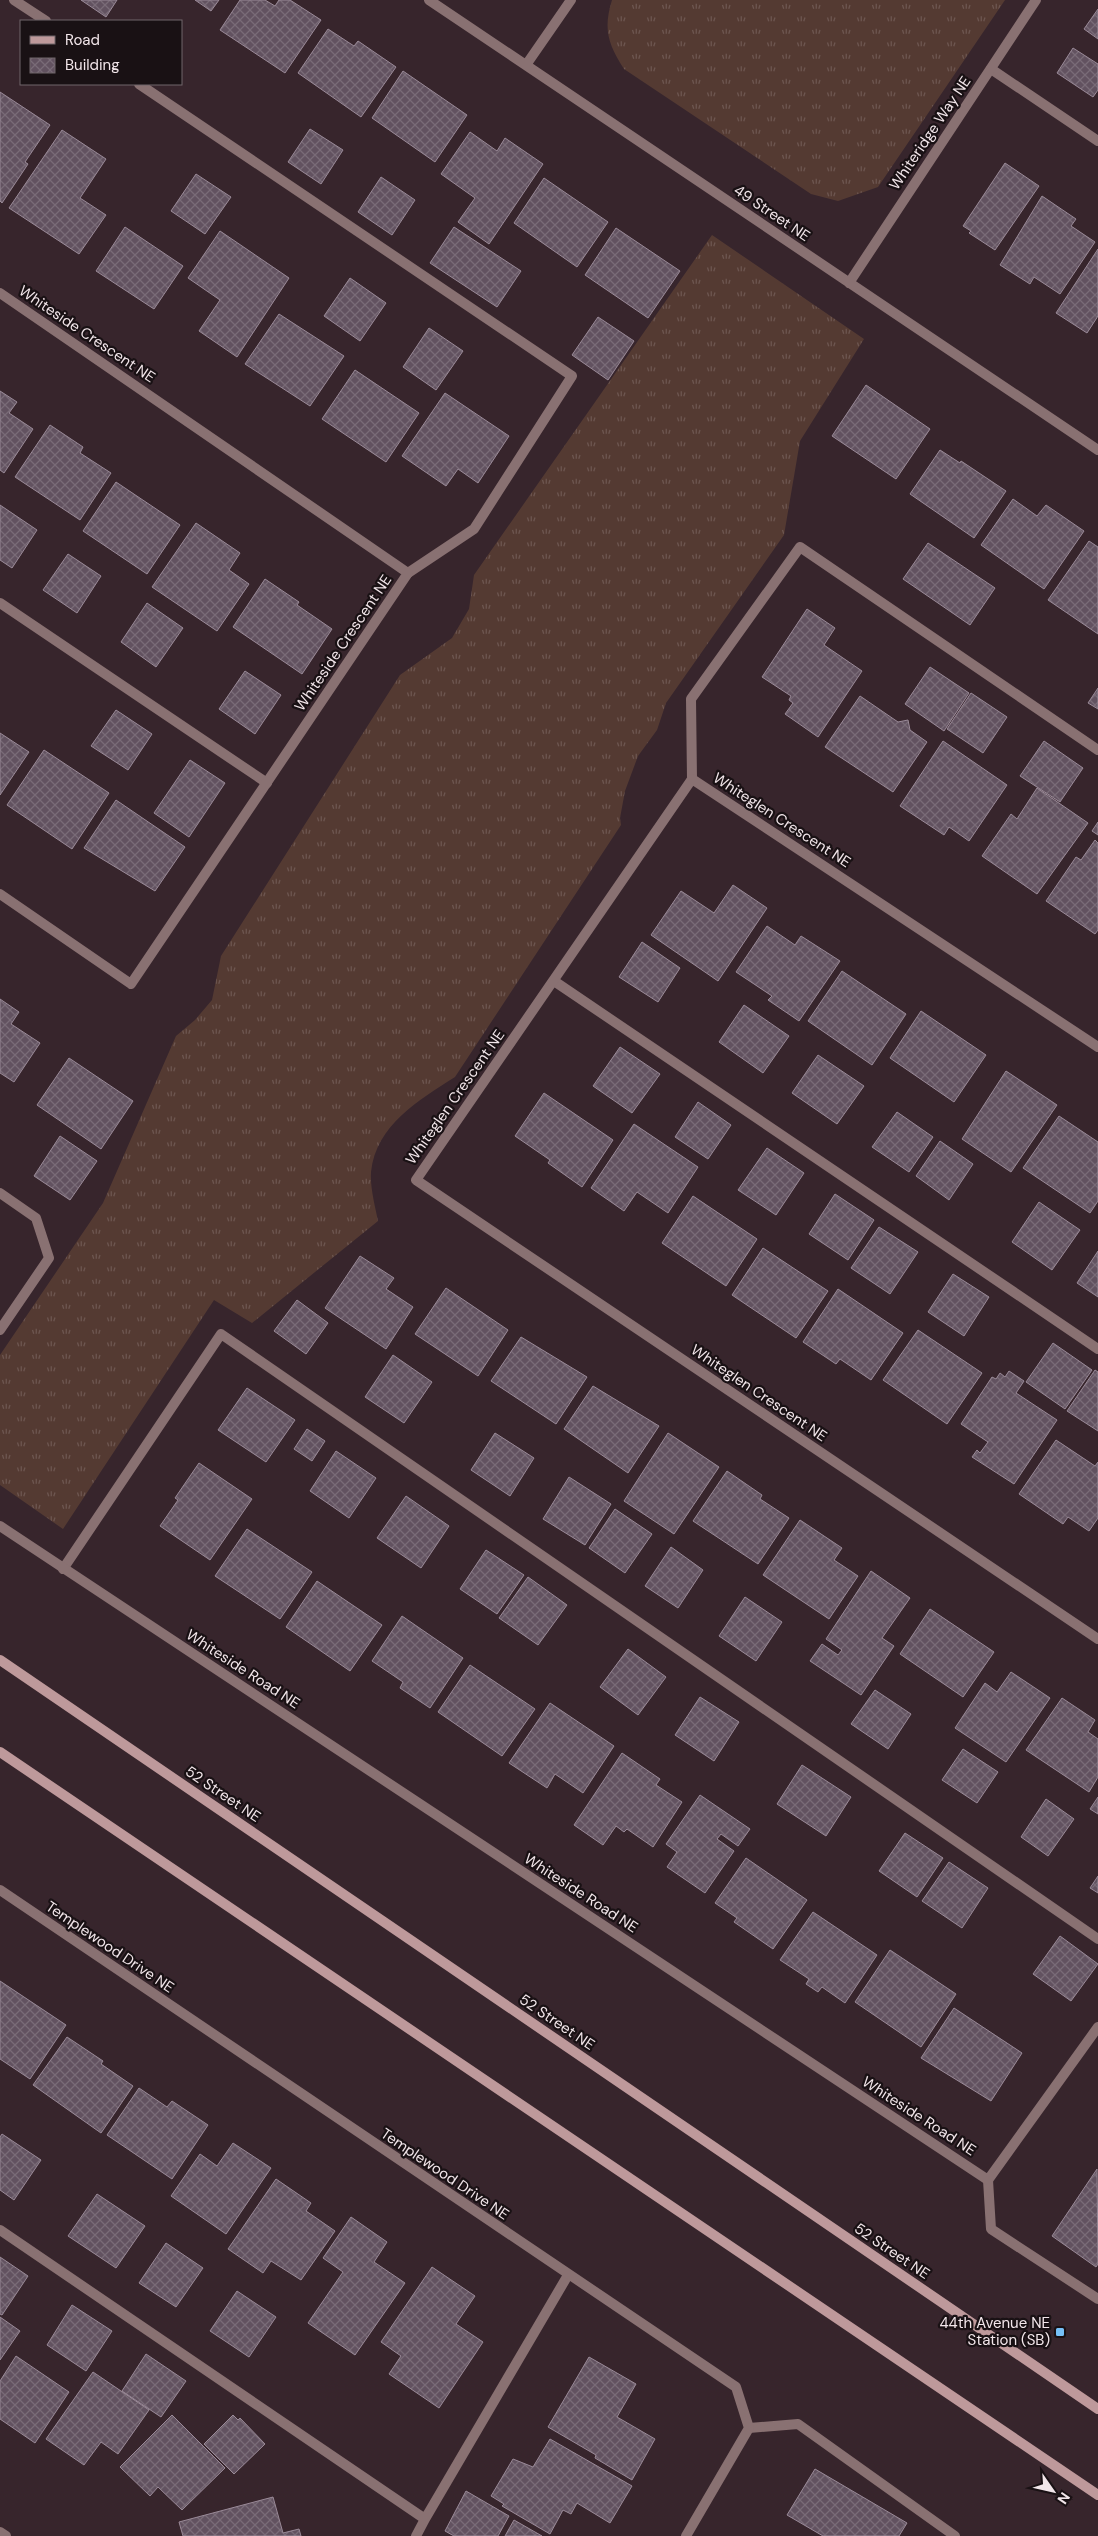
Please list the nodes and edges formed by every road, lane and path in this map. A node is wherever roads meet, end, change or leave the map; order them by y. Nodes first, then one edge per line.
1 (14, 0) edge
2 (429, 0) edge
3 (571, 0) edge
4 (1036, 0) edge
5 (44, 20) edge
6 (526, 65) junction
7 (991, 69) junction
8 (139, 85) edge
9 (1098, 141) edge
10 (849, 283) junction
11 (0, 293) edge
12 (1098, 450) edge
13 (408, 573) junction
14 (0, 603) edge
15 (1098, 750) edge
16 (692, 778) junction
17 (267, 783) junction
18 (0, 894) edge
19 (554, 981) junction
20 (1098, 1047) edge
21 (0, 1193) edge
22 (0, 1330) edge
23 (1098, 1349) edge
24 (0, 1526) edge
25 (63, 1569) junction
26 (1098, 1639) edge
27 (0, 1660) edge
28 (0, 1752) edge
29 (0, 1890) edge
30 (1098, 1939) edge
31 (1098, 2027) edge
32 (988, 2180) junction
33 (0, 2230) edge
34 (568, 2275) junction
35 (1098, 2299) edge
36 (1098, 2409) edge
37 (749, 2428) junction
38 (1098, 2495) edge
39 (425, 2519) junction
40 (0, 2532) edge
41 (6, 2536) edge
42 (416, 2536) edge
43 (686, 2536) edge
44 (955, 2536) edge

1 - 5 street
2 - 6 street, 49 Street NE
3 - 6 street
4 - 7 street, Whiteridge Way NE
6 - 10 street, 49 Street NE
7 - 9 street
7 - 10 street, Whiteridge Way NE
8 - 13 street
10 - 12 street, 49 Street NE
11 - 13 street, Whiteside Crescent NE
13 - 17 street, Whiteside Crescent NE
14 - 17 street
15 - 16 street
16 - 19 street, Whiteglen Crescent NE
16 - 20 street, Whiteglen Crescent NE
17 - 18 street, Whiteside Crescent NE
19 - 23 street
19 - 26 street, Whiteglen Crescent NE
21 - 22 street
24 - 25 street, Whiteside Road NE
25 - 30 street
25 - 32 street, Whiteside Road NE
27 - 36 main road, 52 Street NE
28 - 38 main road
29 - 34 street, Templewood Drive NE
31 - 32 street
32 - 35 street
33 - 39 street
34 - 37 street, Templewood Drive NE
34 - 39 street
37 - 43 street
37 - 44 street
39 - 42 street
40 - 41 street

